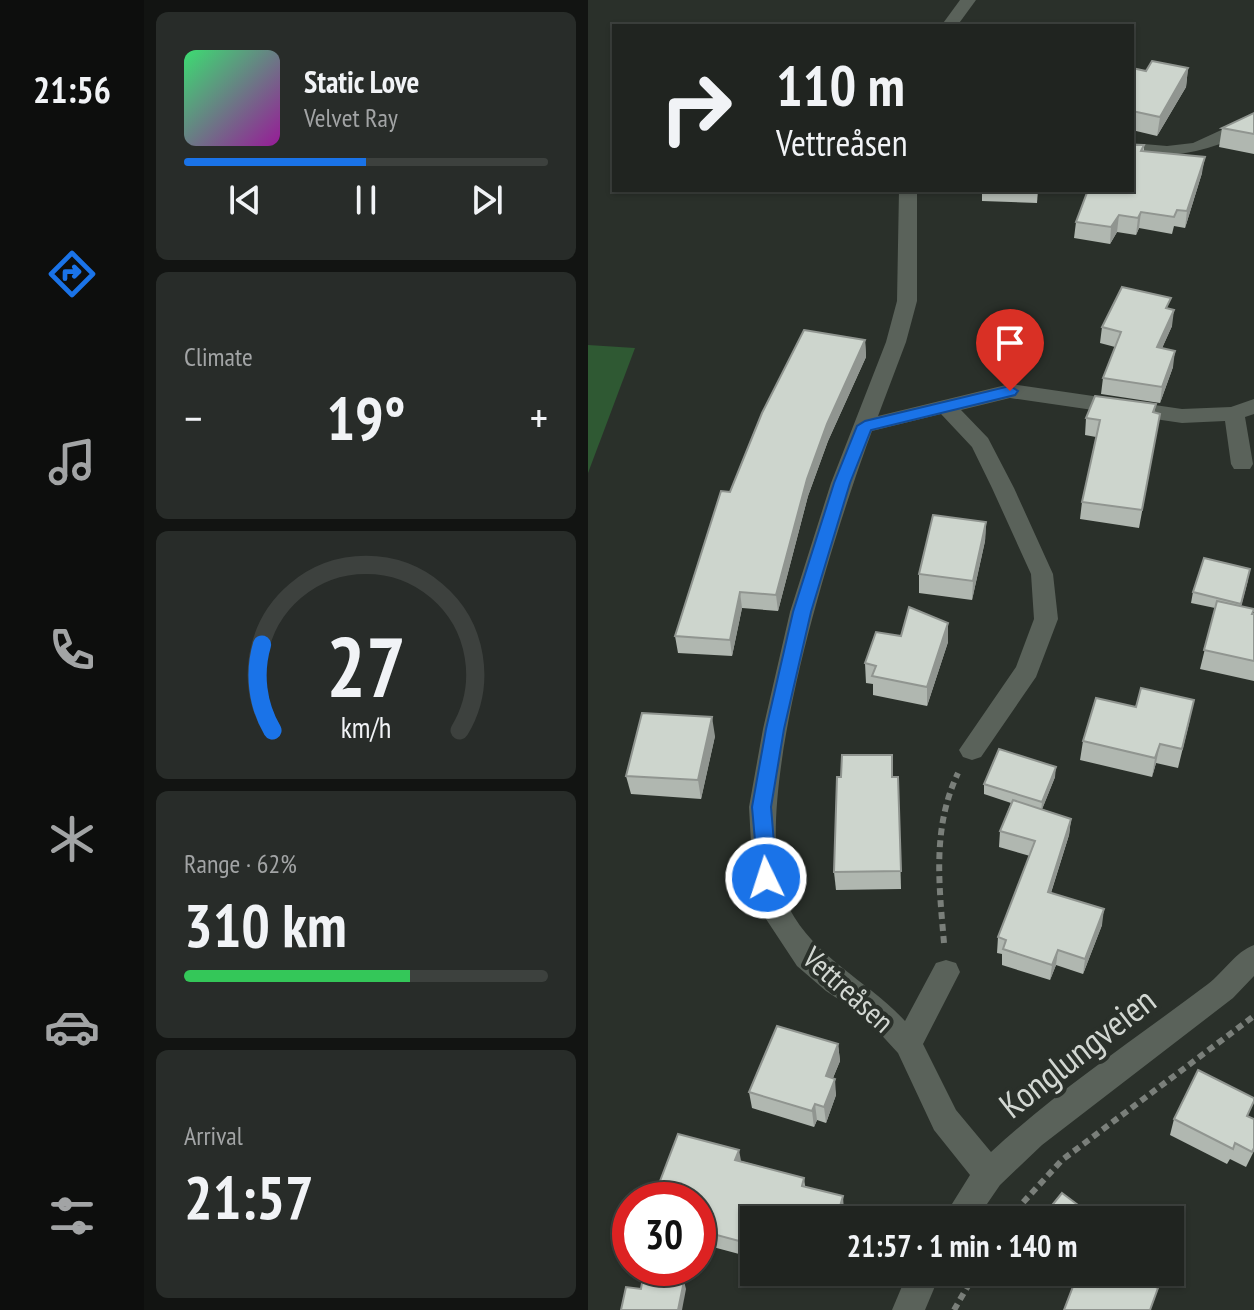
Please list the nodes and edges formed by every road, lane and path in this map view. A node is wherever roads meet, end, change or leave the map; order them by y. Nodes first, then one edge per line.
1 (968, 0) edge
2 (950, 24) edge
3 (1254, 120) edge
4 (1134, 148) edge
5 (908, 192) edge
6 (947, 408) junction
7 (1244, 410) edge
8 (865, 426) junction
9 (1242, 464) dead end
10 (972, 750) joint
11 (1254, 957) edge
12 (946, 972) joint
13 (1254, 1016) edge
14 (908, 1044) junction
15 (989, 1174) junction
16 (967, 1206) edge
17 (1020, 1206) edge
18 (919, 1286) edge
19 (968, 1286) edge
20 (908, 1310) edge
21 (954, 1310) edge

1 - 2 street
3 - 4 street
5 - 8 street, Vettreåsen
6 - 7 street
6 - 8 street
6 - 10 street
7 - 9 street
8 - 14 street, Vettreåsen
10 - 12 path
11 - 15 street, Konglungveien
12 - 14 street, Vettreåsen
13 - 17 path
14 - 15 street, Vettreåsen
15 - 16 street, Konglungveien
18 - 20 street
19 - 21 path

